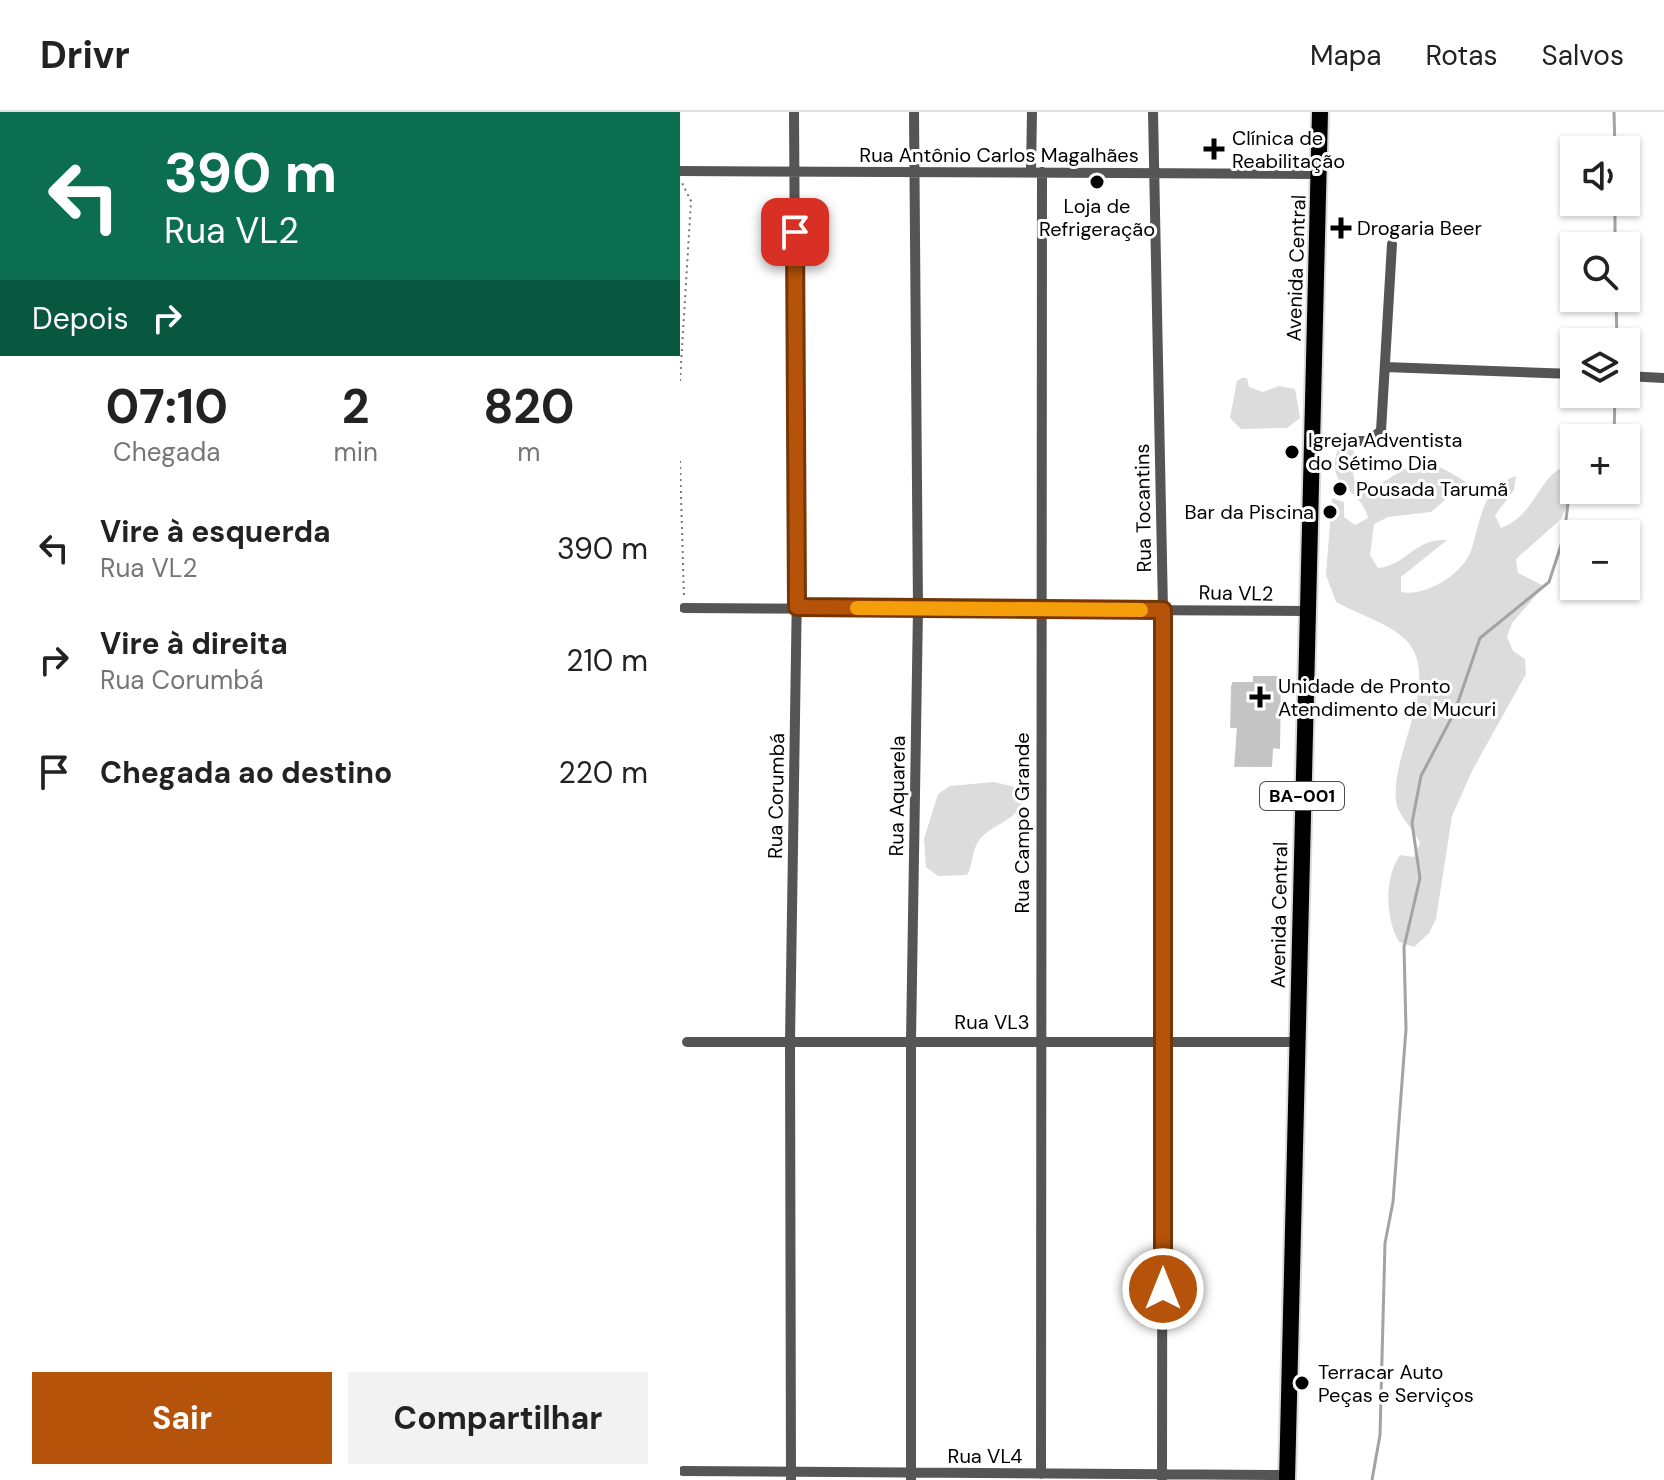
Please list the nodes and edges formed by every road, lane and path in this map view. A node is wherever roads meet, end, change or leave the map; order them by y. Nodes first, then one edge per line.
1 (794, 112) edge
2 (914, 112) edge
3 (1032, 112) edge
4 (1153, 112) edge
5 (1320, 112) edge
6 (680, 172) edge
7 (1037, 172) junction
8 (795, 173) junction
9 (915, 173) junction
10 (1154, 173) junction
11 (1318, 174) junction
12 (1392, 244) dead end
13 (1385, 367) junction
14 (1560, 373) edge
15 (1640, 377) edge
16 (1664, 378) edge
17 (680, 381) edge
18 (1311, 441) junction
19 (680, 461) edge
20 (797, 607) junction
21 (684, 608) joint
22 (918, 609) junction
23 (1039, 610) junction
24 (1163, 610) junction
25 (1307, 611) junction
26 (911, 1040) junction
27 (1040, 1040) junction
28 (1164, 1040) junction
29 (790, 1041) junction
30 (687, 1042) dead end
31 (1297, 1042) junction
32 (683, 1471) dead end
33 (1041, 1474) junction
34 (791, 1476) edge
35 (910, 1477) edge
36 (1287, 1477) edge
37 (1162, 1478) edge

1 - 8 street, Rua Corumbá
2 - 9 street, Rua Aquarela
3 - 7 street, Rua Campo Grande
4 - 10 street, Rua Tocantins
5 - 11 main road, Avenida Central / BA-001
6 - 8 street, Rua Antônio Carlos Magalhães
6 - 17 path
7 - 9 street, Rua Antônio Carlos Magalhães
7 - 10 street, Rua Antônio Carlos Magalhães
7 - 23 street, Rua Campo Grande
8 - 9 street, Rua Antônio Carlos Magalhães
8 - 20 street, Rua Corumbá
9 - 22 street, Rua Aquarela
10 - 11 street, Rua Antônio Carlos Magalhães
10 - 24 street, Rua Tocantins
11 - 18 main road, Avenida Central / BA-001
12 - 13 street
13 - 14 street
13 - 18 street
15 - 16 street
18 - 25 main road, Avenida Central / BA-001
19 - 21 path
20 - 21 street, Rua VL2
20 - 22 street, Rua VL2
20 - 29 street, Rua Corumbá
22 - 23 street, Rua VL2
22 - 26 street, Rua Aquarela
23 - 24 street, Rua VL2
23 - 27 street, Rua Campo Grande
24 - 25 street, Rua VL2
24 - 28 street, Rua Tocantins
25 - 31 main road, Avenida Central / BA-001
26 - 27 street, Rua VL3
26 - 29 street, Rua VL3
26 - 35 street, Rua Aquarela
27 - 28 street, Rua VL3
27 - 33 street, Rua Campo Grande
28 - 31 street, Rua VL3
28 - 37 street, Rua Tocantins
29 - 30 street, Rua VL3
29 - 34 street, Rua Corumbá
31 - 36 main road, Avenida Central / BA-001
32 - 34 street, Rua VL4
33 - 35 street, Rua VL4
33 - 37 street, Rua VL4
34 - 35 street, Rua VL4
36 - 37 street, Rua VL4

